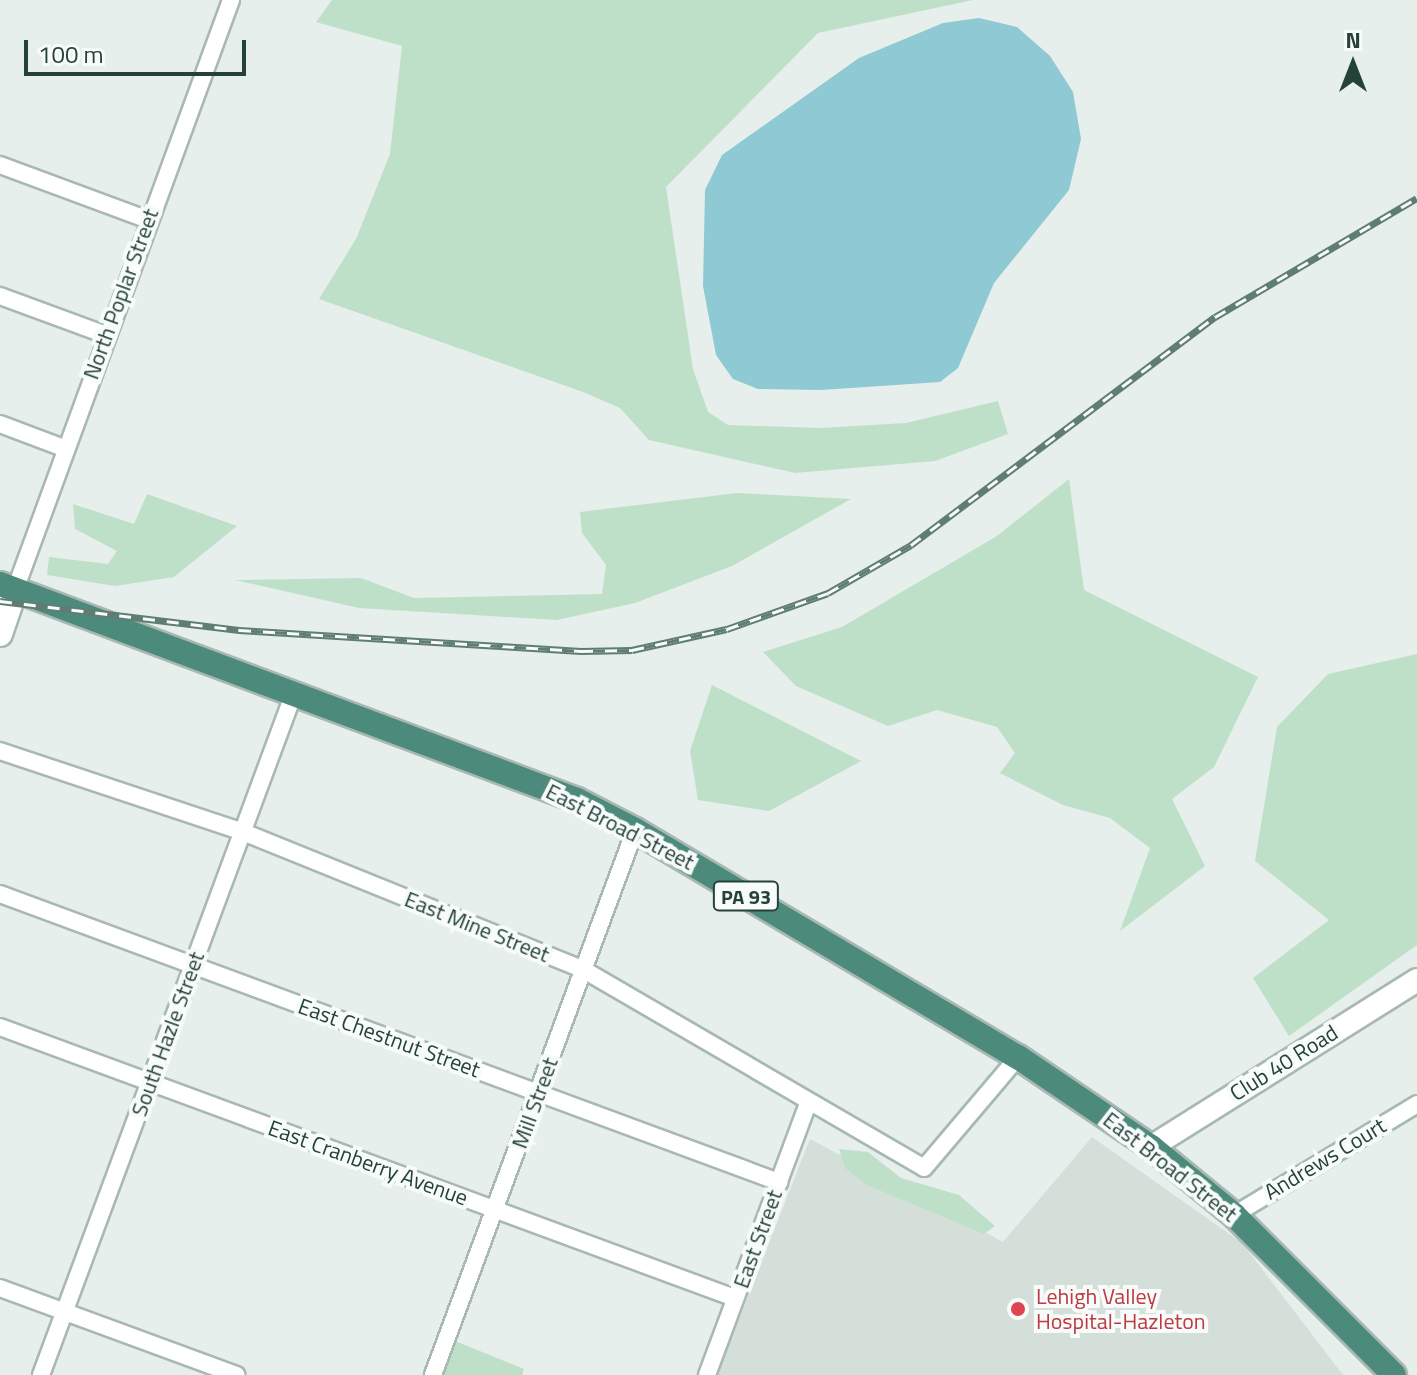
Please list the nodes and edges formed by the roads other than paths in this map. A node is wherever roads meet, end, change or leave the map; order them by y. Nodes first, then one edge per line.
1 (231, 0) edge
2 (0, 165) edge
3 (149, 220) junction
4 (0, 296) edge
5 (106, 335) junction
6 (0, 424) edge
7 (64, 448) junction
8 (8, 587) edge
9 (0, 634) edge
10 (294, 693) junction
11 (0, 751) edge
12 (635, 830) junction
13 (243, 832) junction
14 (0, 894) edge
15 (193, 965) junction
16 (584, 970) junction
17 (1417, 980) edge
18 (0, 1027) edge
19 (1018, 1057) junction
20 (150, 1082) junction
21 (538, 1093) junction
22 (808, 1103) junction
23 (1417, 1104) edge
24 (1151, 1147) junction
25 (779, 1182) junction
26 (495, 1210) junction
27 (1234, 1215) junction
28 (0, 1288) edge
29 (735, 1298) junction
30 (64, 1312) junction
31 (41, 1375) edge
32 (236, 1375) edge
33 (433, 1375) edge
34 (707, 1375) edge
35 (1394, 1375) edge

1 - 3 street, North Poplar Street
2 - 3 street
3 - 5 street, North Poplar Street
4 - 5 street
5 - 7 street, North Poplar Street
6 - 7 street
7 - 8 street, North Poplar Street
8 - 9 main road
8 - 10 highway, East Broad Street / PA 93
10 - 12 highway, East Broad Street / PA 93
10 - 13 street, South Hazle Street
11 - 13 street, East Mine Street
12 - 16 street, Mill Street
12 - 19 highway, East Broad Street / PA 93
13 - 15 street, South Hazle Street
13 - 16 street, East Mine Street
14 - 15 street, East Chestnut Street
15 - 20 street, South Hazle Street
15 - 21 street, East Chestnut Street
16 - 21 street, Mill Street
16 - 22 street, East Mine Street
17 - 24 street, Club 40 Road
18 - 20 street, East Cranberry Avenue
19 - 22 street, East Mine Street
19 - 24 highway, East Broad Street / PA 93
20 - 26 street, East Cranberry Avenue
20 - 30 street, South Hazle Street
21 - 25 street, East Chestnut Street
21 - 26 street, Mill Street
22 - 25 street, East Street
23 - 27 street, Andrews Court
24 - 27 highway, East Broad Street / PA 93
25 - 29 street, East Street
26 - 29 street, East Cranberry Avenue
26 - 33 street, Mill Street
27 - 35 highway, East Broad Street / PA 93
28 - 30 street
29 - 34 street, East Street
30 - 31 street, South Hazle Street
30 - 32 street

